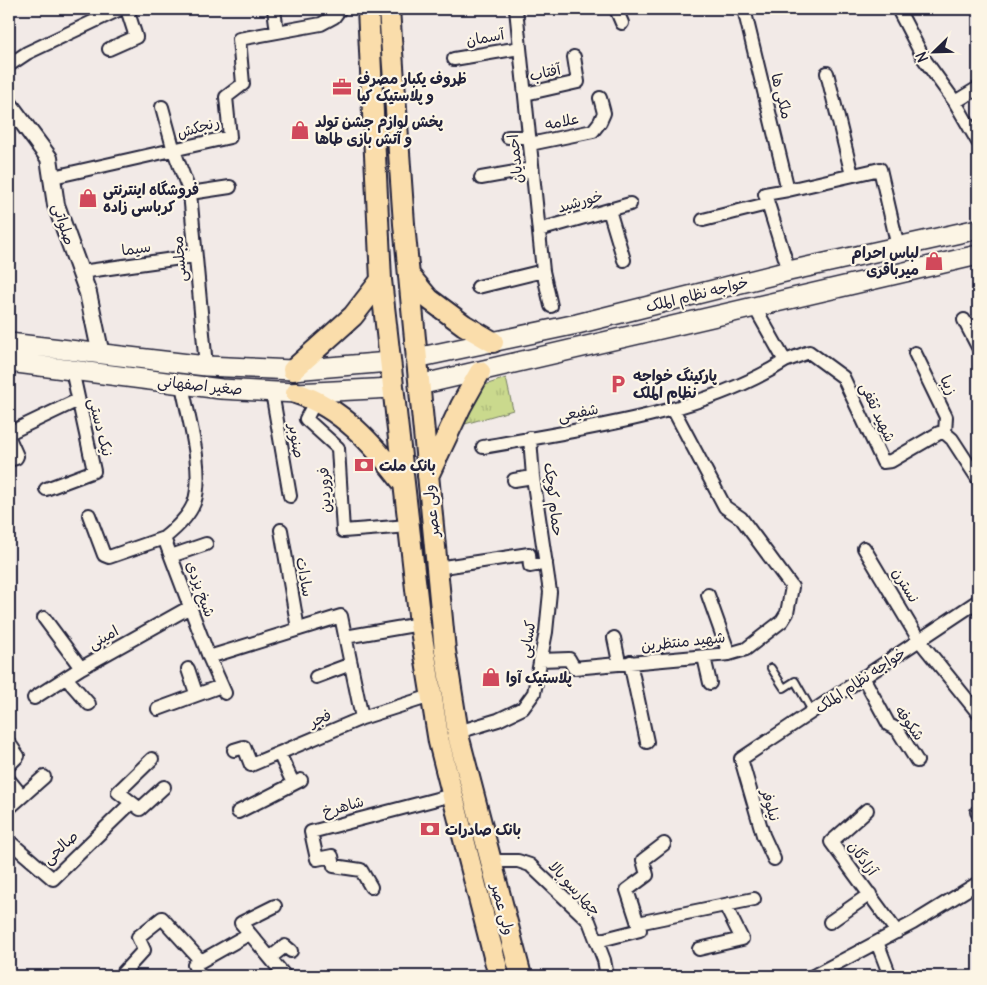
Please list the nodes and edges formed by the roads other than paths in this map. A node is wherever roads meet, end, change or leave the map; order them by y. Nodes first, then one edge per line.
1 (127, 9) edge
2 (274, 9) edge
3 (340, 9) edge
4 (368, 9) edge
5 (389, 9) edge
6 (394, 9) edge
7 (516, 9) edge
8 (616, 9) edge
9 (744, 9) edge
10 (898, 9) edge
11 (112, 10) edge
12 (622, 23) dead end
13 (277, 32) junction
14 (520, 48) junction
15 (109, 49) dead end
16 (574, 57) dead end
17 (454, 59) dead end
18 (9, 65) edge
19 (827, 73) dead end
20 (978, 88) edge
21 (525, 94) junction
22 (600, 98) dead end
23 (955, 102) junction
24 (9, 104) edge
25 (162, 107) dead end
26 (508, 137) dead end
27 (530, 140) junction
28 (978, 142) edge
29 (174, 151) junction
30 (532, 169) junction
31 (852, 175) junction
32 (53, 177) junction
33 (480, 178) dead end
34 (230, 187) dead end
35 (788, 190) junction
36 (190, 193) junction
37 (630, 204) dead end
38 (767, 204) junction
39 (609, 210) junction
40 (703, 220) dead end
41 (978, 229) edge
42 (539, 230) junction
43 (904, 246) junction
44 (978, 255) edge
45 (195, 256) junction
46 (624, 260) dead end
47 (914, 270) junction
48 (543, 271) junction
49 (789, 271) junction
50 (81, 272) junction
51 (408, 275) junction
52 (381, 280) junction
53 (478, 287) dead end
54 (551, 306) dead end
55 (754, 306) junction
56 (964, 320) dead end
57 (493, 342) junction
58 (9, 343) edge
59 (978, 347) edge
60 (915, 353) dead end
61 (101, 355) junction
62 (416, 358) junction
63 (785, 361) junction
64 (9, 362) edge
65 (389, 362) junction
66 (206, 366) junction
67 (72, 370) junction
68 (292, 370) junction
69 (480, 372) junction
70 (182, 385) junction
71 (419, 385) junction
72 (392, 388) junction
73 (272, 392) junction
74 (296, 393) junction
75 (78, 400) junction
76 (316, 400) junction
77 (673, 409) junction
78 (9, 432) edge
79 (945, 433) junction
80 (9, 438) edge
81 (530, 438) junction
82 (483, 447) dead end
83 (9, 460) edge
84 (428, 476) junction
85 (533, 477) junction
86 (978, 479) edge
87 (514, 480) dead end
88 (404, 484) junction
89 (46, 489) dead end
90 (290, 496) dead end
91 (89, 515) dead end
92 (409, 526) junction
93 (281, 530) dead end
94 (164, 538) junction
95 (206, 544) dead end
96 (864, 548) dead end
97 (171, 556) junction
98 (546, 563) junction
99 (437, 568) junction
100 (708, 595) dead end
101 (978, 601) edge
102 (190, 607) junction
103 (44, 618) dead end
104 (420, 624) junction
105 (298, 629) junction
106 (345, 637) junction
107 (614, 638) dead end
108 (920, 640) junction
109 (729, 654) junction
110 (704, 656) junction
111 (209, 657) junction
112 (540, 660) junction
113 (625, 662) junction
114 (351, 664) junction
115 (81, 668) junction
116 (771, 668) dead end
117 (188, 669) dead end
118 (316, 677) dead end
119 (863, 677) junction
120 (67, 679) junction
121 (710, 683) dead end
122 (196, 693) junction
123 (431, 696) junction
124 (34, 698) dead end
125 (89, 704) dead end
126 (158, 709) dead end
127 (812, 711) junction
128 (978, 713) edge
129 (362, 718) junction
130 (458, 732) junction
131 (647, 742) dead end
132 (9, 744) edge
133 (234, 750) dead end
134 (279, 753) junction
135 (152, 759) dead end
136 (742, 759) joint
137 (917, 761) dead end
138 (9, 764) edge
139 (44, 777) dead end
140 (9, 780) edge
141 (164, 786) dead end
142 (452, 795) junction
143 (22, 796) junction
144 (130, 802) junction
145 (9, 808) edge
146 (867, 810) dead end
147 (238, 812) dead end
148 (9, 841) edge
149 (664, 844) dead end
150 (774, 859) dead end
151 (490, 861) junction
152 (978, 883) edge
153 (371, 887) dead end
154 (870, 894) junction
155 (754, 899) dead end
156 (725, 905) junction
157 (275, 906) dead end
158 (830, 922) dead end
159 (638, 923) junction
160 (897, 932) junction
161 (249, 934) junction
162 (597, 942) junction
163 (877, 942) junction
164 (698, 949) dead end
165 (291, 952) dead end
166 (270, 958) junction
167 (201, 961) junction
168 (821, 974) edge
169 (121, 976) edge
170 (200, 976) edge
171 (284, 976) edge
172 (499, 976) edge
173 (521, 976) edge
174 (607, 976) edge
175 (890, 976) edge

1 - 15 street
2 - 13 street
3 - 13 street, رنجکش
4 - 52 main road, ولی عصر
5 - 6 street
5 - 51 main road, ولی عصر
7 - 14 street, احمدیان
8 - 12 street
9 - 35 street, ملکی ها
10 - 23 street
11 - 18 street
13 - 29 street, رنجکش
14 - 17 street, آسمان
14 - 21 street, احمدیان
16 - 21 street, آفتاب
19 - 31 street
20 - 23 street
21 - 27 street, احمدیان
22 - 27 street, علامه
23 - 28 street
24 - 32 street, صلواتی
25 - 29 street, مجلسی
26 - 27 street, علامه
27 - 30 street, احمدیان
29 - 32 street, رنجکش
29 - 36 street, مجلسی
30 - 33 street
30 - 42 street, احمدیان
31 - 35 street
31 - 43 street
32 - 50 street, صلواتی
34 - 36 street
35 - 38 street
36 - 45 street, مجلسی
37 - 39 street, خورشید
38 - 40 street
38 - 49 street
39 - 42 street, خورشید
39 - 46 street
41 - 43 main road, خواجه نظام الملک
42 - 48 street, احمدیان
43 - 47 main road
43 - 49 main road, خواجه نظام الملک
44 - 47 main road, خواجه نظام الملک
45 - 50 street, سیما
45 - 66 street, مجلسی
47 - 55 main road, خواجه نظام الملک
48 - 53 street
48 - 54 street, احمدیان
49 - 57 main road, خواجه نظام الملک
50 - 61 street, صلواتی
51 - 57 main road
51 - 62 main road, ولی عصر
52 - 65 main road, ولی عصر
52 - 68 main road
55 - 63 street
55 - 69 main road, خواجه نظام الملک
56 - 59 street
57 - 62 main road, خواجه نظام الملک
58 - 61 main road, صغیر اصفهانی
60 - 79 street, زیبا
61 - 66 main road, صغیر اصفهانی
62 - 65 main road
62 - 71 main road, ولی عصر
63 - 77 street, شفیعی
63 - 79 street, شهید ثقفی
64 - 67 main road, صغیر اصفهانی
65 - 68 main road, صغیر اصفهانی
65 - 72 main road, ولی عصر
66 - 68 main road, صغیر اصفهانی
67 - 70 main road, صغیر اصفهانی
67 - 75 street, نیک دستی
69 - 71 main road, خواجه نظام الملک
69 - 84 main road
70 - 73 main road, صغیر اصفهانی
70 - 94 street
71 - 72 main road
71 - 84 main road, ولی عصر
72 - 74 main road, صغیر اصفهانی
72 - 88 main road, ولی عصر
73 - 74 main road, صغیر اصفهانی
73 - 90 street, صنوبر
74 - 76 main road
75 - 78 street
75 - 89 street, نیک دستی
76 - 88 main road
76 - 92 street, فروردین
77 - 81 street, شفیعی
77 - 109 street, شهید منتظرین
79 - 86 street
80 - 83 street
81 - 82 street, شفیعی
81 - 85 street, حمام کوچک
84 - 99 main road, ولی عصر
85 - 87 street
85 - 98 street, حمام کوچک
88 - 92 main road, ولی عصر
91 - 94 street
92 - 104 main road, ولی عصر
93 - 105 street, سادات
94 - 97 street, شیخ یزدی
95 - 97 street
96 - 108 street, نسترن
97 - 102 street, شیخ یزدی
98 - 99 street
98 - 112 street, کسایی
99 - 130 main road, ولی عصر
100 - 109 street
101 - 108 street, خواجه نظام الملک
102 - 111 street, شیخ یزدی
102 - 115 street, امینی
103 - 115 street
104 - 106 street
104 - 123 main road, ولی عصر
105 - 106 street
105 - 111 street
106 - 114 street
107 - 113 street
108 - 119 street, خواجه نظام الملک
108 - 128 street, نسترن
109 - 110 street, شهید منتظرین
110 - 113 street, شهید منتظرین
110 - 121 street
111 - 122 street, شیخ یزدی
112 - 113 street, شهید منتظرین
112 - 130 street, کسایی
113 - 131 street
114 - 118 street
114 - 129 street
115 - 120 street, امینی
116 - 127 lane
117 - 122 street
119 - 127 street, خواجه نظام الملک
119 - 137 street, شکوفه
120 - 124 street, امینی
120 - 125 street
122 - 126 street
123 - 129 street, فجر
123 - 142 main road, ولی عصر
127 - 136 street, خواجه نظام الملک
129 - 134 street, فجر
130 - 151 main road, ولی عصر
132 - 138 street
133 - 134 street, فجر
134 - 147 street
135 - 144 street
136 - 150 street, نیلوفر
139 - 143 street
140 - 143 street
141 - 144 street
142 - 153 street, شاهرخ
142 - 172 main road, ولی عصر
143 - 145 street
144 - 148 street, صالحی
146 - 154 street, آزادگان
149 - 159 street
151 - 162 street, چهارسو بالا
151 - 173 main road, ولی عصر
152 - 160 street
154 - 158 street
154 - 160 street, آزادگان
155 - 156 street
156 - 159 street
156 - 164 street
157 - 161 street
159 - 162 street
160 - 163 street
161 - 166 street
161 - 167 street
162 - 174 street, چهارسو بالا
163 - 168 street
163 - 175 street
165 - 166 street
166 - 171 street
167 - 169 street
167 - 170 street

